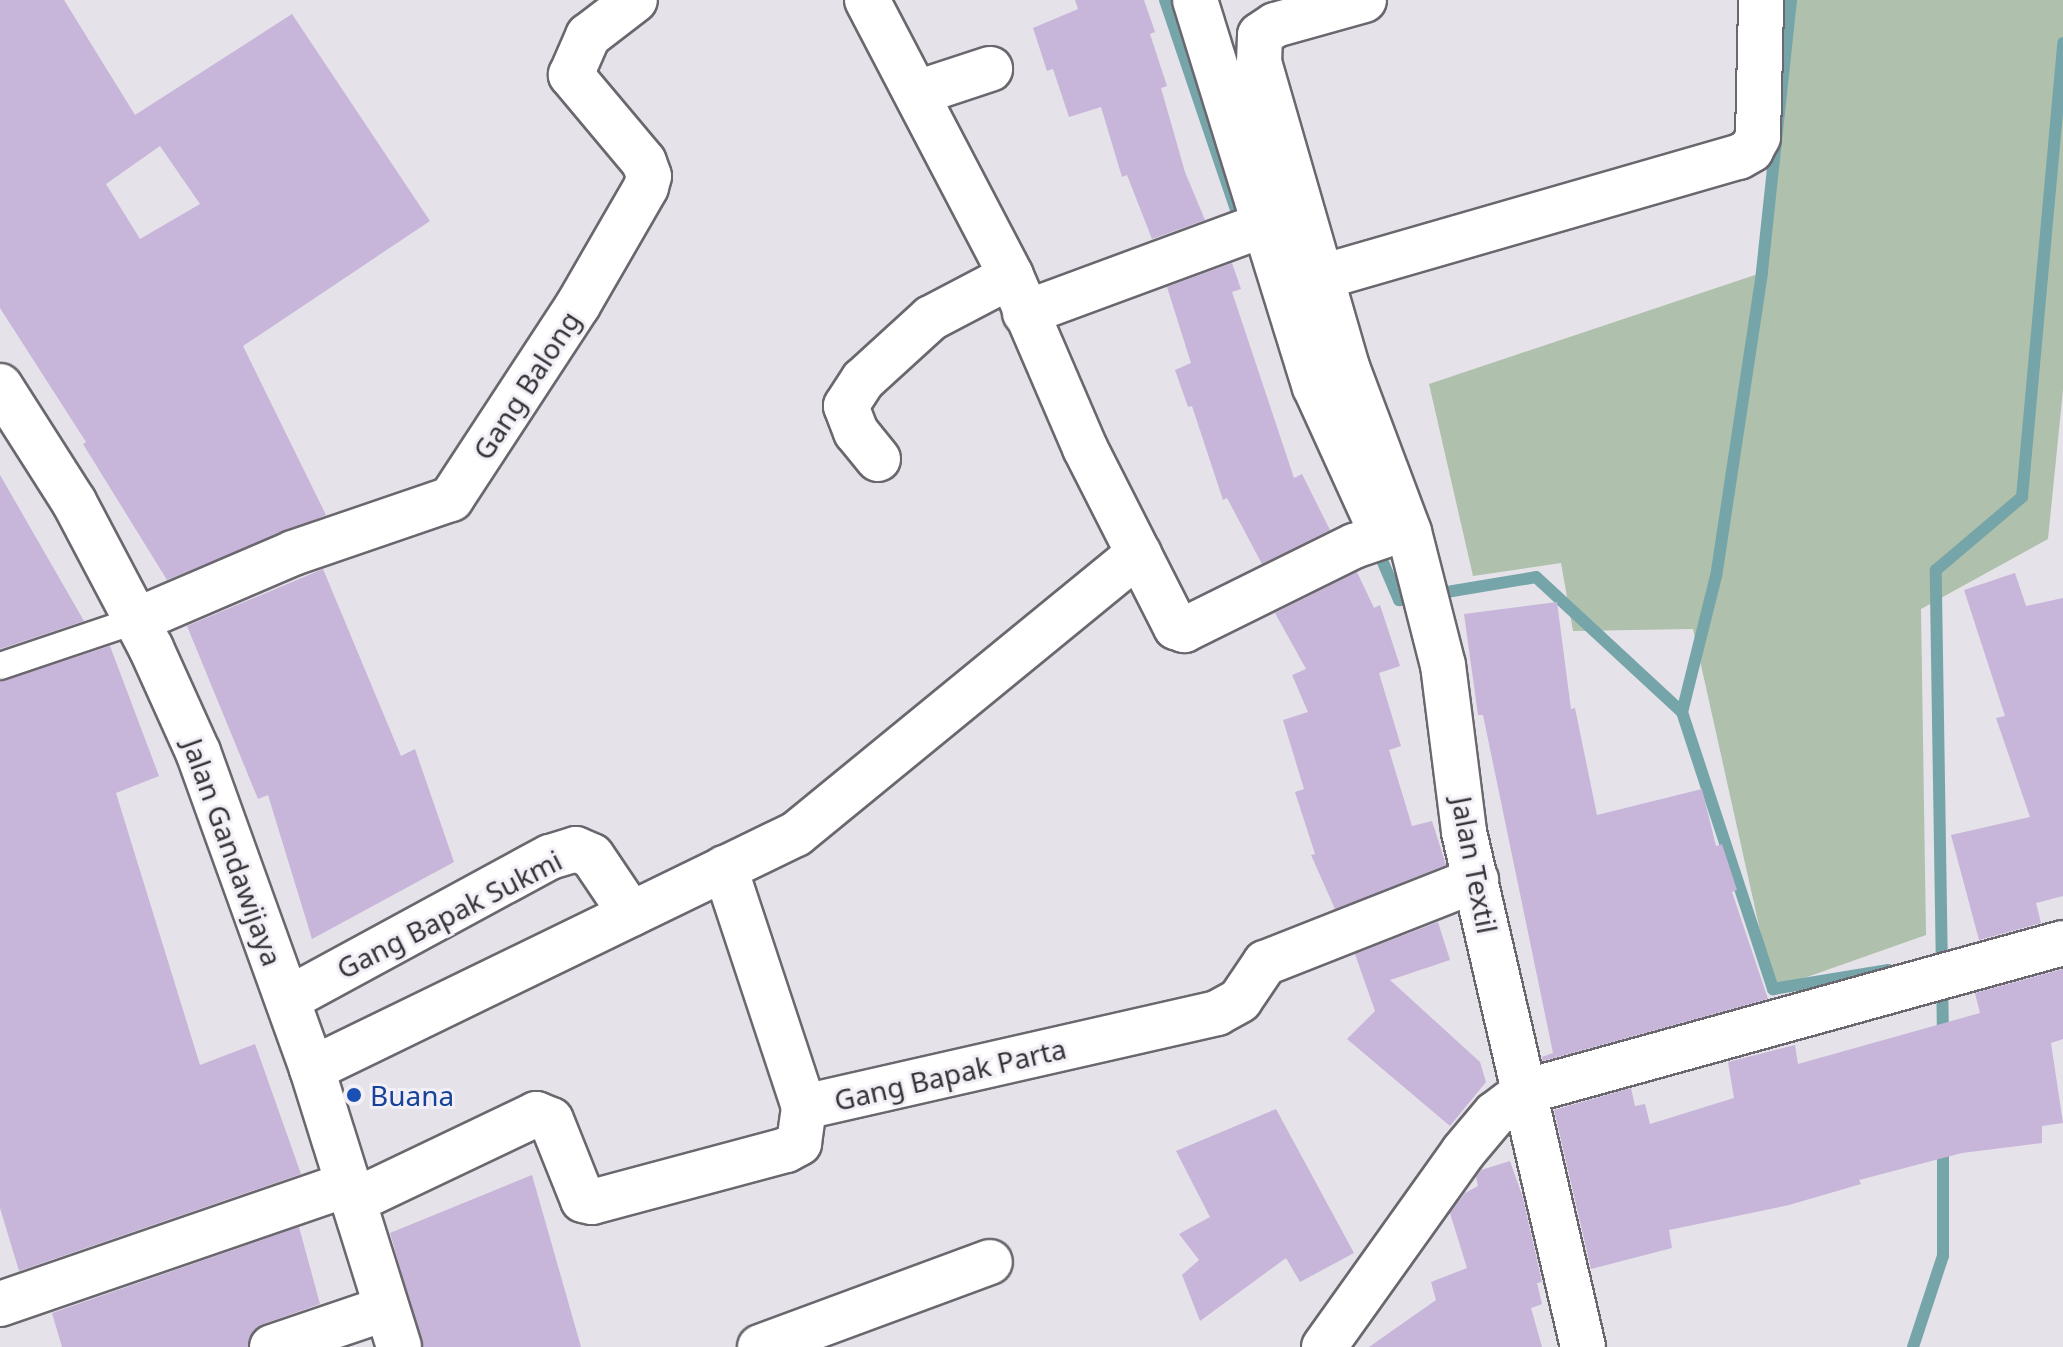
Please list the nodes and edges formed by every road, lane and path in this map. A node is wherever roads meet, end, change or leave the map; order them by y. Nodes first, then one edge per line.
1 (635, 0) edge
2 (867, 0) edge
3 (1195, 0) edge
4 (1364, 0) edge
5 (1761, 0) edge
6 (990, 69) dead end
7 (917, 93) junction
8 (1265, 224) junction
9 (1322, 277) junction
10 (1018, 294) junction
11 (0, 386) edge
12 (878, 459) dead end
13 (1383, 536) junction
14 (1139, 553) junction
15 (137, 620) junction
16 (1433, 638) junction
17 (0, 666) edge
18 (725, 868) junction
19 (1476, 880) junction
20 (631, 914) junction
21 (2063, 943) edge
22 (288, 999) junction
23 (312, 1069) junction
24 (1524, 1092) junction
25 (804, 1107) junction
26 (351, 1193) junction
27 (990, 1262) dead end
28 (0, 1304) edge
29 (393, 1328) edge
30 (272, 1347) edge
31 (760, 1347) edge
32 (1324, 1347) edge
33 (1583, 1347) edge

1 - 15 street, Gang Balong
2 - 7 street
3 - 8 street
4 - 9 street
5 - 9 street
6 - 7 street
7 - 10 street
8 - 10 street
8 - 13 street
9 - 16 street
10 - 12 street
10 - 14 street
11 - 15 street, Jalan Gandawijaya
13 - 14 street
13 - 16 street
14 - 18 street
15 - 17 lane
15 - 22 street, Jalan Gandawijaya
16 - 19 street, Jalan Textil
18 - 20 street
18 - 25 street
19 - 24 street, Jalan Textil
19 - 25 street, Gang Bapak Parta
20 - 22 street, Gang Bapak Sukmi
20 - 23 street
21 - 24 street
22 - 23 street, Jalan Gandawijaya
23 - 26 street, Jalan Gandawijaya
24 - 32 street
24 - 33 street, Jalan Textil
25 - 26 street, Gang Bapak Parta
26 - 28 street
26 - 29 street, Jalan Gandawijaya
27 - 31 street
29 - 30 street

